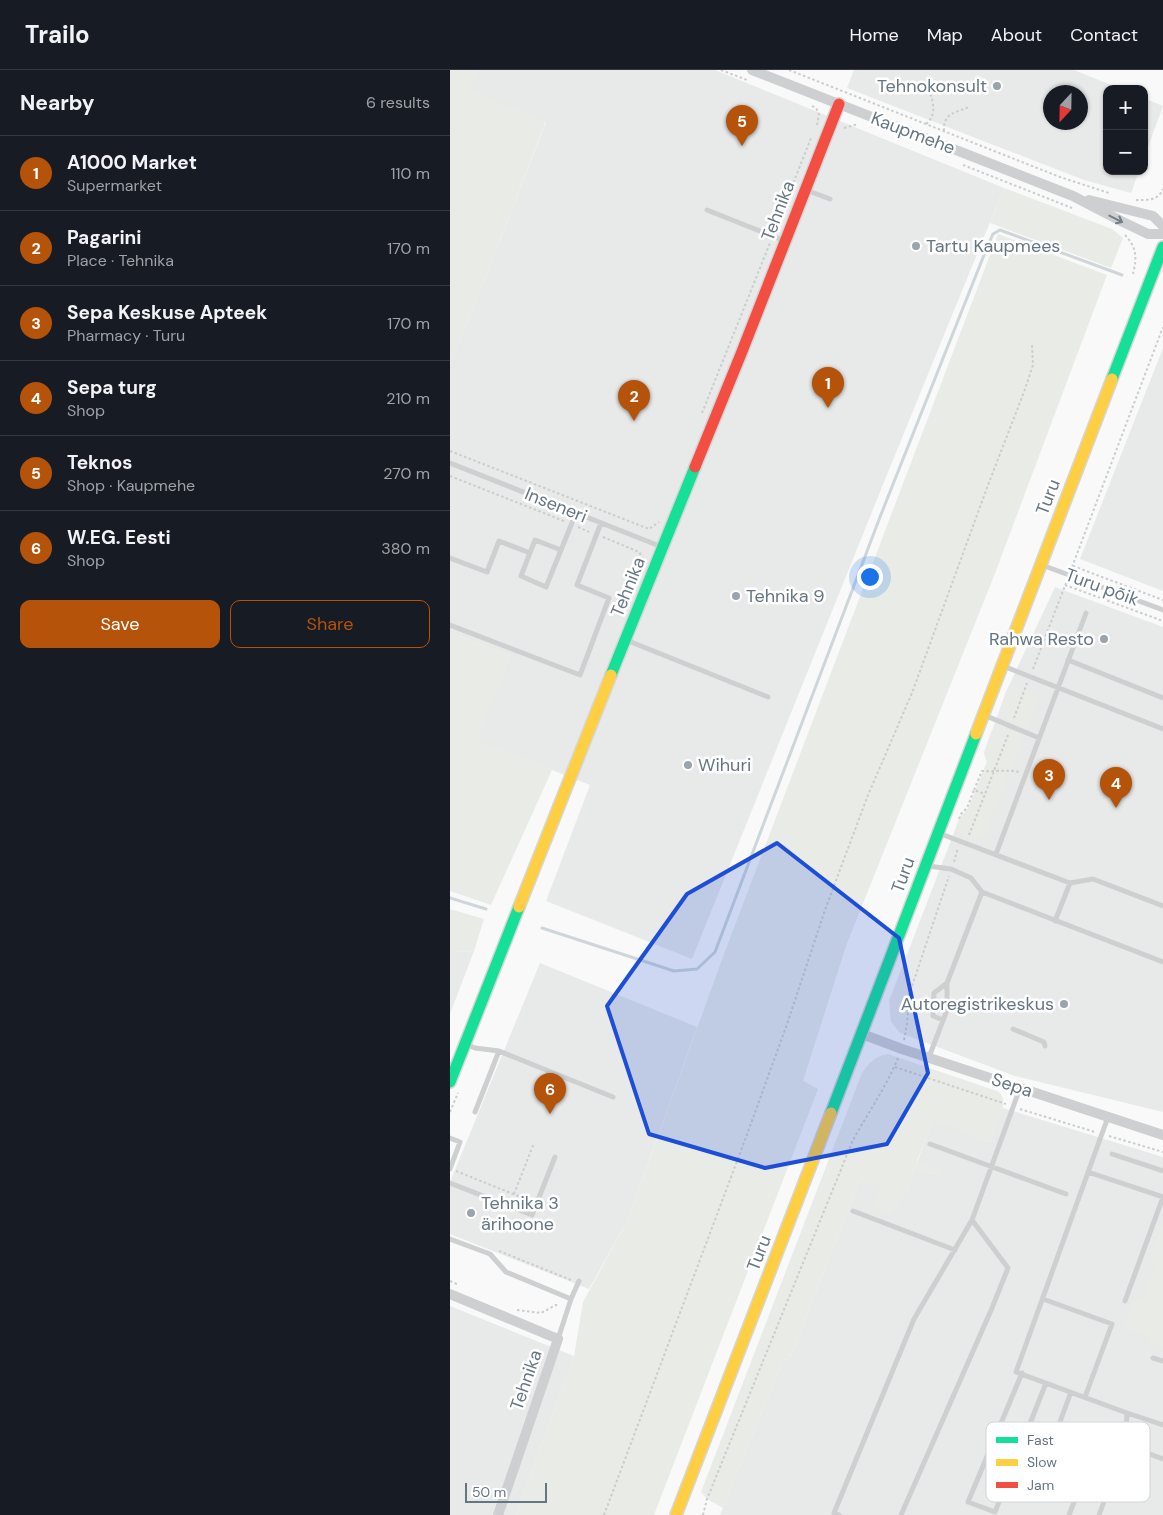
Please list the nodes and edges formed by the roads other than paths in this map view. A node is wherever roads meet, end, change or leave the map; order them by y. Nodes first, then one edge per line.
1 (752, 70) edge
2 (839, 104) junction
3 (805, 190) junction
4 (1073, 196) junction
5 (830, 199) dead end
6 (707, 210) dead end
7 (1163, 226) edge
8 (1163, 234) edge
9 (785, 241) junction
10 (1163, 247) edge
11 (450, 463) edge
12 (576, 513) junction
13 (601, 523) junction
14 (662, 547) junction
15 (560, 550) junction
16 (530, 553) junction
17 (450, 558) edge
18 (1041, 564) junction
19 (1163, 610) edge
20 (1086, 613) dead end
21 (450, 625) edge
22 (625, 640) junction
23 (1068, 660) junction
24 (1002, 666) junction
25 (1058, 688) junction
26 (768, 697) dead end
27 (1163, 698) edge
28 (984, 715) junction
29 (1163, 729) edge
30 (1039, 738) junction
31 (938, 832) junction
32 (996, 854) junction
33 (926, 866) junction
34 (1070, 883) junction
35 (982, 892) junction
36 (1163, 906) edge
37 (1055, 921) junction
38 (1163, 962) edge
39 (947, 983) junction
40 (943, 1020) junction
41 (1013, 1029) dead end
42 (862, 1034) junction
43 (465, 1044) junction
44 (1045, 1046) dead end
45 (499, 1051) junction
46 (929, 1058) junction
47 (450, 1082) edge
48 (1020, 1088) junction
49 (613, 1097) dead end
50 (475, 1112) dead end
51 (1108, 1118) junction
52 (1163, 1135) edge
53 (450, 1138) edge
54 (930, 1144) dead end
55 (1112, 1154) dead end
56 (555, 1157) dead end
57 (992, 1167) junction
58 (450, 1169) edge
59 (1163, 1171) edge
60 (1088, 1172) junction
61 (450, 1183) edge
62 (1066, 1194) dead end
63 (1163, 1197) edge
64 (853, 1211) dead end
65 (972, 1220) junction
66 (450, 1239) edge
67 (955, 1250) junction
68 (579, 1282) road end
69 (450, 1294) edge
70 (1043, 1299) junction
71 (572, 1300) junction
72 (1125, 1301) dead end
73 (558, 1338) junction
74 (1153, 1358) dead end
75 (1163, 1361) edge
76 (1022, 1373) junction
77 (1046, 1383) junction
78 (1071, 1392) junction
79 (1085, 1397) junction
80 (1127, 1413) junction
81 (1001, 1422) edge
82 (1031, 1422) edge
83 (1060, 1422) edge
84 (1126, 1422) edge
85 (1163, 1425) edge
86 (1150, 1454) edge
87 (1163, 1458) edge
88 (986, 1459) edge
89 (999, 1502) edge
90 (1074, 1502) edge
91 (1104, 1502) edge
92 (498, 1515) edge
93 (676, 1515) edge
94 (839, 1515) edge
95 (901, 1515) edge
96 (1069, 1515) edge
97 (1099, 1515) edge

1 - 2 street, Kaupmehe
2 - 3 main road, Tehnika
2 - 4 street, Kaupmehe
3 - 5 lane
3 - 9 main road, Tehnika
4 - 7 street, Kaupmehe
4 -> 8 street, Kaupmehe
6 - 9 lane
9 - 14 main road, Tehnika
10 - 18 main road, Turu
11 - 12 lane, Inseneri
12 - 13 lane, Inseneri
12 - 15 lane
13 - 14 lane, Inseneri
13 - 21 lane
14 - 22 main road, Tehnika
15 - 16 lane
15 - 16 lane
16 - 17 lane
18 - 19 lane, Turu põik
18 - 24 main road, Turu
20 - 23 lane
22 - 26 lane
22 - 43 main road, Tehnika
23 - 25 lane
23 - 27 lane
24 - 25 lane
24 - 28 main road, Turu
25 - 29 lane
25 - 30 lane
28 - 30 lane
28 - 31 main road, Turu
30 - 32 lane
31 - 32 lane
31 - 33 main road, Turu
32 - 34 lane
33 - 35 lane
33 - 42 main road, Turu
34 - 36 lane
34 - 37 lane
35 - 37 lane
35 - 39 lane
37 - 38 lane
39 - 40 lane
39 - 40 lane
40 - 46 lane
41 - 44 lane
42 - 46 street, Sepa
42 - 93 main road, Turu
43 - 45 lane
43 - 47 main road, Tehnika
45 - 49 lane
45 - 50 lane
46 - 48 street, Sepa
48 - 51 street, Sepa
48 - 57 lane
51 - 52 street, Sepa
51 - 60 lane
53 - 58 lane
54 - 57 lane
55 - 59 lane
56 - 61 lane
57 - 62 lane
57 - 65 lane
60 - 63 lane
60 - 70 lane
63 - 72 lane
64 - 67 lane
65 - 67 lane
65 - 95 lane
66 - 71 lane
67 - 94 lane
68 - 71 lane
69 - 73 street, Tehnika
70 - 76 lane
70 - 79 lane
71 - 73 lane
73 - 92 street, Tehnika
74 - 75 lane
76 - 77 lane
76 - 81 lane
77 - 78 lane
77 - 82 lane
78 - 79 lane
78 - 83 lane
79 - 80 lane
80 - 84 lane
80 - 85 lane
86 - 87 lane
88 - 89 lane
90 - 96 lane
91 - 97 lane

